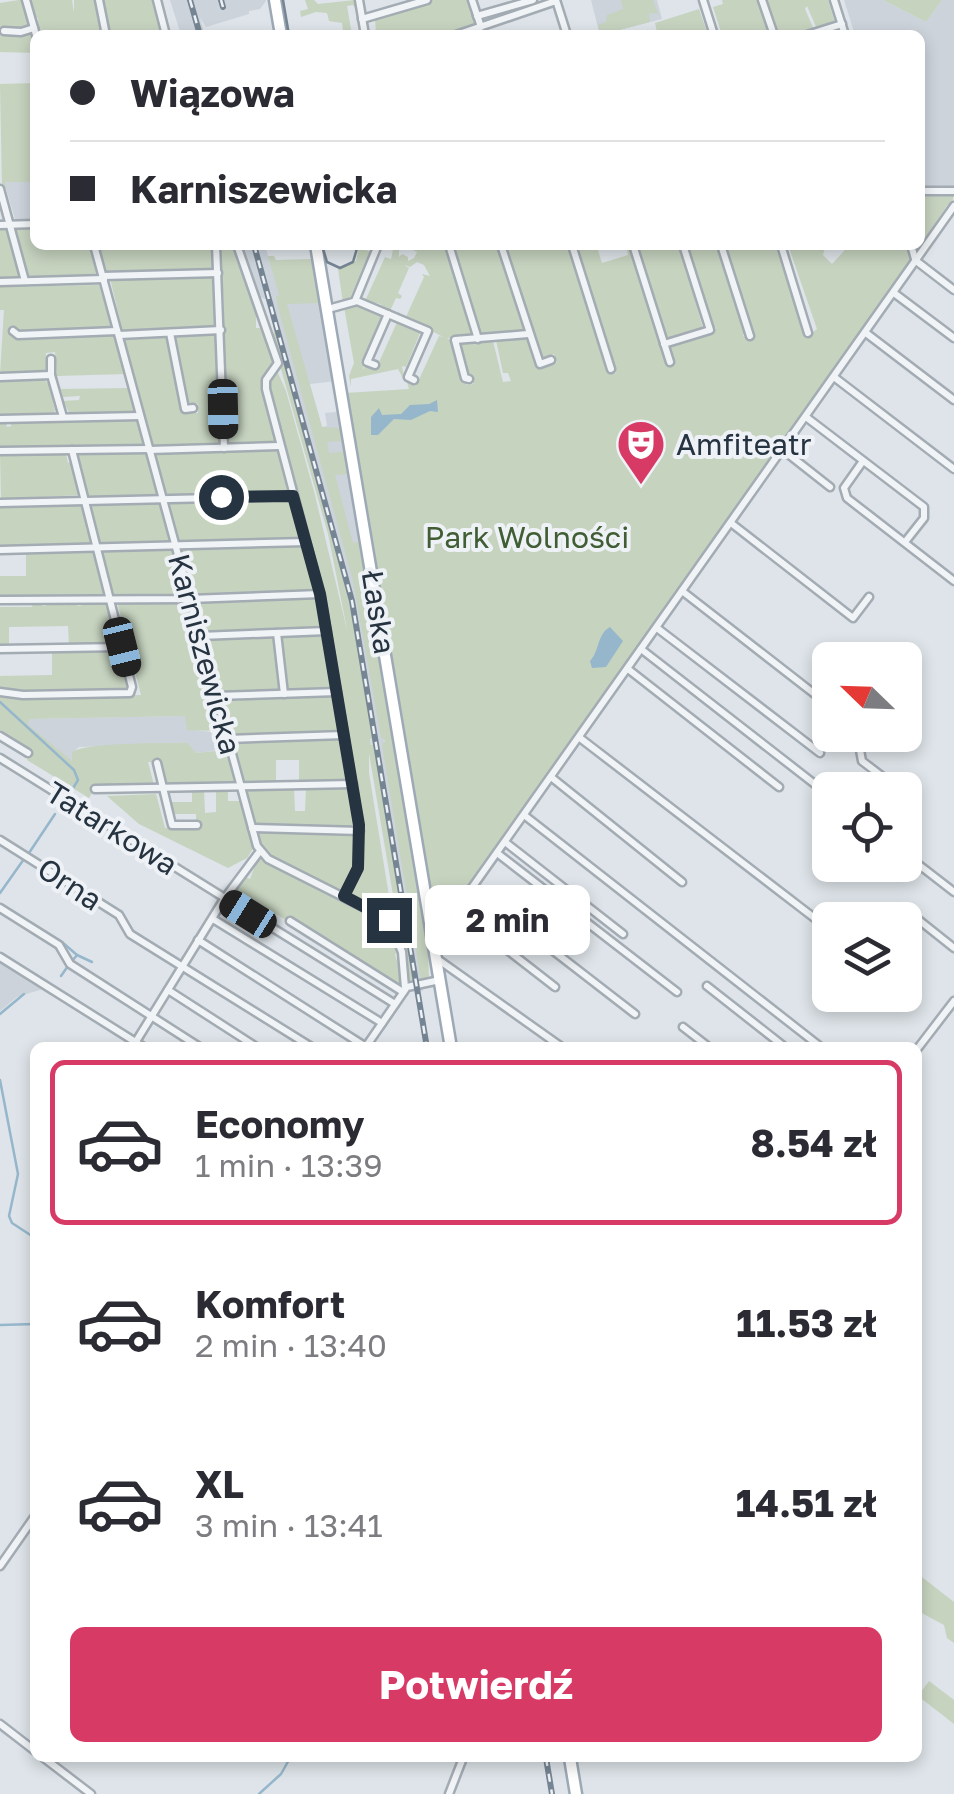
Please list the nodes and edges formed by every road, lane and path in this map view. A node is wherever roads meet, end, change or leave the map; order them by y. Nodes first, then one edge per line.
1 (26, 0) edge
2 (99, 0) edge
3 (156, 0) edge
4 (275, 0) edge
5 (359, 0) edge
6 (427, 0) edge
7 (472, 0) edge
8 (533, 0) edge
9 (556, 0) edge
10 (703, 0) edge
11 (762, 0) edge
12 (834, 0) edge
13 (544, 6) junction
14 (491, 13) junction
15 (478, 16) junction
16 (362, 19) junction
17 (562, 19) junction
18 (842, 24) junction
19 (495, 26) junction
20 (481, 27) junction
21 (34, 30) edge
22 (105, 30) edge
23 (165, 30) edge
24 (280, 30) edge
25 (364, 30) edge
26 (472, 30) edge
27 (565, 30) edge
28 (712, 30) edge
29 (772, 30) edge
30 (823, 30) edge
31 (844, 30) edge
32 (4, 31) dead end
33 (30, 32) edge
34 (0, 189) edge
35 (925, 191) edge
36 (954, 191) edge
37 (954, 206) edge
38 (30, 224) edge
39 (0, 225) edge
40 (10, 225) junction
41 (925, 246) edge
42 (95, 250) edge
43 (216, 250) edge
44 (239, 250) edge
45 (317, 250) edge
46 (379, 250) edge
47 (451, 250) edge
48 (503, 250) edge
49 (574, 250) edge
50 (635, 250) edge
51 (685, 250) edge
52 (723, 250) edge
53 (783, 250) edge
54 (912, 250) edge
55 (922, 250) edge
56 (915, 260) junction
57 (218, 273) junction
58 (103, 278) junction
59 (0, 282) edge
60 (25, 282) junction
61 (954, 290) edge
62 (894, 293) junction
63 (355, 302) junction
64 (328, 309) junction
65 (388, 314) junction
66 (221, 330) junction
67 (13, 331) dead end
68 (866, 332) junction
69 (118, 333) junction
70 (170, 333) junction
71 (808, 333) dead end
72 (528, 334) junction
73 (750, 336) dead end
74 (954, 338) edge
75 (478, 339) junction
76 (664, 344) junction
77 (51, 359) dead end
78 (551, 360) dead end
79 (670, 362) dead end
80 (375, 365) dead end
81 (611, 369) dead end
82 (52, 376) junction
83 (0, 377) edge
84 (834, 377) junction
85 (414, 380) dead end
86 (469, 380) dead end
87 (954, 400) edge
88 (193, 408) dead end
89 (140, 416) junction
90 (806, 417) junction
91 (0, 418) edge
92 (64, 418) junction
93 (279, 446) junction
94 (224, 448) junction
95 (72, 450) junction
96 (149, 450) junction
97 (783, 450) junction
98 (0, 451) edge
99 (863, 461) junction
100 (954, 469) edge
101 (830, 487) dead end
102 (293, 496) junction
103 (162, 498) junction
104 (84, 500) junction
105 (0, 503) edge
106 (731, 523) junction
107 (306, 542) junction
108 (904, 542) junction
109 (175, 545) junction
110 (96, 547) junction
111 (0, 550) edge
112 (954, 581) edge
113 (682, 591) junction
114 (320, 594) junction
115 (869, 597) dead end
116 (190, 599) junction
117 (0, 600) edge
118 (111, 600) junction
119 (657, 628) junction
120 (327, 631) junction
121 (276, 633) junction
122 (200, 636) junction
123 (122, 647) junction
124 (0, 650) edge
125 (641, 650) junction
126 (628, 668) junction
127 (0, 692) edge
128 (337, 692) junction
129 (812, 692) edge
130 (284, 694) junction
131 (216, 696) junction
132 (344, 735) junction
133 (0, 736) edge
134 (580, 738) junction
135 (228, 739) junction
136 (860, 752) edge
137 (28, 753) dead end
138 (820, 753) dead end
139 (0, 758) edge
140 (156, 763) dead end
141 (877, 772) edge
142 (551, 777) junction
143 (812, 782) edge
144 (353, 784) junction
145 (779, 787) dead end
146 (162, 788) junction
147 (241, 788) junction
148 (95, 789) dead end
149 (524, 815) junction
150 (196, 825) dead end
151 (252, 828) junction
152 (360, 831) junction
153 (0, 840) edge
154 (505, 842) junction
155 (260, 851) junction
156 (497, 853) junction
157 (922, 867) edge
158 (682, 882) dead end
159 (472, 888) junction
160 (954, 892) edge
161 (344, 896) junction
162 (224, 899) junction
163 (0, 908) edge
164 (456, 910) junction
165 (812, 916) edge
166 (212, 918) junction
167 (290, 921) dead end
168 (922, 923) edge
169 (431, 928) junction
170 (624, 934) dead end
171 (198, 940) junction
172 (954, 948) edge
173 (0, 956) edge
174 (436, 958) junction
175 (181, 967) junction
176 (440, 980) junction
177 (707, 986) dead end
178 (556, 987) dead end
179 (168, 990) junction
180 (404, 990) junction
181 (678, 992) dead end
182 (954, 1000) edge
183 (395, 1004) junction
184 (635, 1014) dead end
185 (152, 1016) junction
186 (382, 1023) junction
187 (684, 1027) dead end
188 (129, 1042) edge
189 (136, 1042) edge
190 (193, 1042) edge
191 (249, 1042) edge
192 (304, 1042) edge
193 (357, 1042) edge
194 (369, 1042) edge
195 (451, 1042) edge
196 (554, 1042) edge
197 (703, 1042) edge
198 (778, 1042) edge
199 (814, 1042) edge
200 (922, 1043) edge
201 (30, 1523) edge
202 (0, 1566) edge
203 (0, 1724) edge
204 (30, 1747) edge
205 (49, 1762) edge
206 (462, 1762) edge
207 (571, 1762) edge
208 (90, 1794) edge
209 (449, 1794) edge
210 (576, 1794) edge

1 - 21 street
2 - 22 street
3 - 23 street
4 - 24 main road
5 - 16 street
6 - 16 street
7 - 15 street
8 - 14 street
9 - 13 street
9 - 17 street
10 - 28 street
11 - 29 street
12 - 18 street
13 - 17 street
13 - 19 street
14 - 15 street
14 - 19 street
15 - 20 street
16 - 25 street
17 - 27 street
18 - 30 street
18 - 31 street
19 - 20 street
20 - 26 street
32 - 33 street
34 - 40 street
35 - 36 street
37 - 41 street
38 - 40 street
39 - 40 street
40 - 60 street
42 - 58 street, Karniszewicka
43 - 57 street
44 - 93 street
45 - 64 main road, Łaska
46 - 63 street
47 - 75 street
48 - 72 street
49 - 81 street
50 - 76 street
51 - 76 street
52 - 73 street
53 - 71 street
54 - 56 street
55 - 56 street
56 - 61 street
56 - 62 street
57 - 58 street
57 - 66 street
58 - 60 street
58 - 69 street, Karniszewicka
59 - 60 street
62 - 68 street
62 - 74 street
63 - 64 street
63 - 65 street
64 - 169 main road, Łaska
65 - 80 street
65 - 85 street
66 - 70 street
66 - 94 street
67 - 69 street
68 - 84 street
68 - 87 street
69 - 70 street
69 - 89 street, Karniszewicka
70 - 88 street
72 - 75 street
72 - 78 street
75 - 86 street
76 - 79 street
77 - 82 street
82 - 83 street
82 - 92 street
84 - 90 street
84 - 100 street
89 - 92 street
89 - 96 street, Karniszewicka
90 - 97 street
90 - 99 street
91 - 92 street
93 - 94 street
93 - 102 street
94 - 96 street
95 - 96 street
95 - 98 street
95 - 104 street
96 - 103 street, Karniszewicka
97 - 101 street
97 - 106 street
99 - 108 street
99 - 108 street
102 - 103 street
102 - 107 street
103 - 104 street
103 - 109 street, Karniszewicka
104 - 105 street
104 - 110 street
106 - 113 street
106 - 115 street
107 - 109 street
107 - 114 street
108 - 112 street
109 - 110 street
109 - 116 street, Karniszewicka
110 - 111 street
110 - 118 street
113 - 119 street
113 - 129 street
114 - 116 street
114 - 120 street
116 - 118 street
116 - 122 street, Karniszewicka
117 - 118 street
118 - 123 street
119 - 125 street
119 - 138 street
120 - 121 street
120 - 128 street
121 - 122 street
121 - 130 street
122 - 131 street, Karniszewicka
123 - 124 street
123 - 127 street
125 - 126 street
125 - 143 street
126 - 134 street
126 - 145 street
128 - 130 street
128 - 132 street
130 - 131 street
131 - 135 street, Karniszewicka
132 - 135 street
132 - 144 street
133 - 137 street
134 - 142 street
134 - 165 street
135 - 147 street, Karniszewicka
136 - 141 street
139 - 162 street, Tatarkowa
140 - 146 street
142 - 149 street
142 - 158 street
144 - 147 street
144 - 152 street
146 - 147 street
146 - 148 street
146 - 150 street
147 - 151 street, Karniszewicka
149 - 154 street
149 - 199 street
151 - 152 street
151 - 155 street, Karniszewicka
152 - 161 street
153 - 175 street, Orna
154 - 156 street
154 - 170 street
155 - 161 street
155 - 162 street
156 - 159 street
156 - 181 street
157 - 160 street
159 - 164 street
159 - 184 street
161 - 180 street
162 - 166 street
162 - 183 street, Tatarkowa
163 - 185 street
164 - 169 street
164 - 178 street
166 - 171 street
166 - 186 street
167 - 180 street
168 - 172 street
169 - 174 main road, Łaska
171 - 175 street
171 - 193 street
173 - 188 street
174 - 176 main road, Łaska
174 - 196 street
175 - 179 street
175 - 192 street, Orna
176 - 180 street
176 - 195 main road, Łaska
177 - 198 street
179 - 185 street
179 - 191 street
180 - 183 street
182 - 200 street
183 - 186 street
185 - 189 street
185 - 190 street
186 - 194 street
187 - 197 street
201 - 202 street
203 - 204 street
205 - 208 street
206 - 209 street
207 - 210 main road

